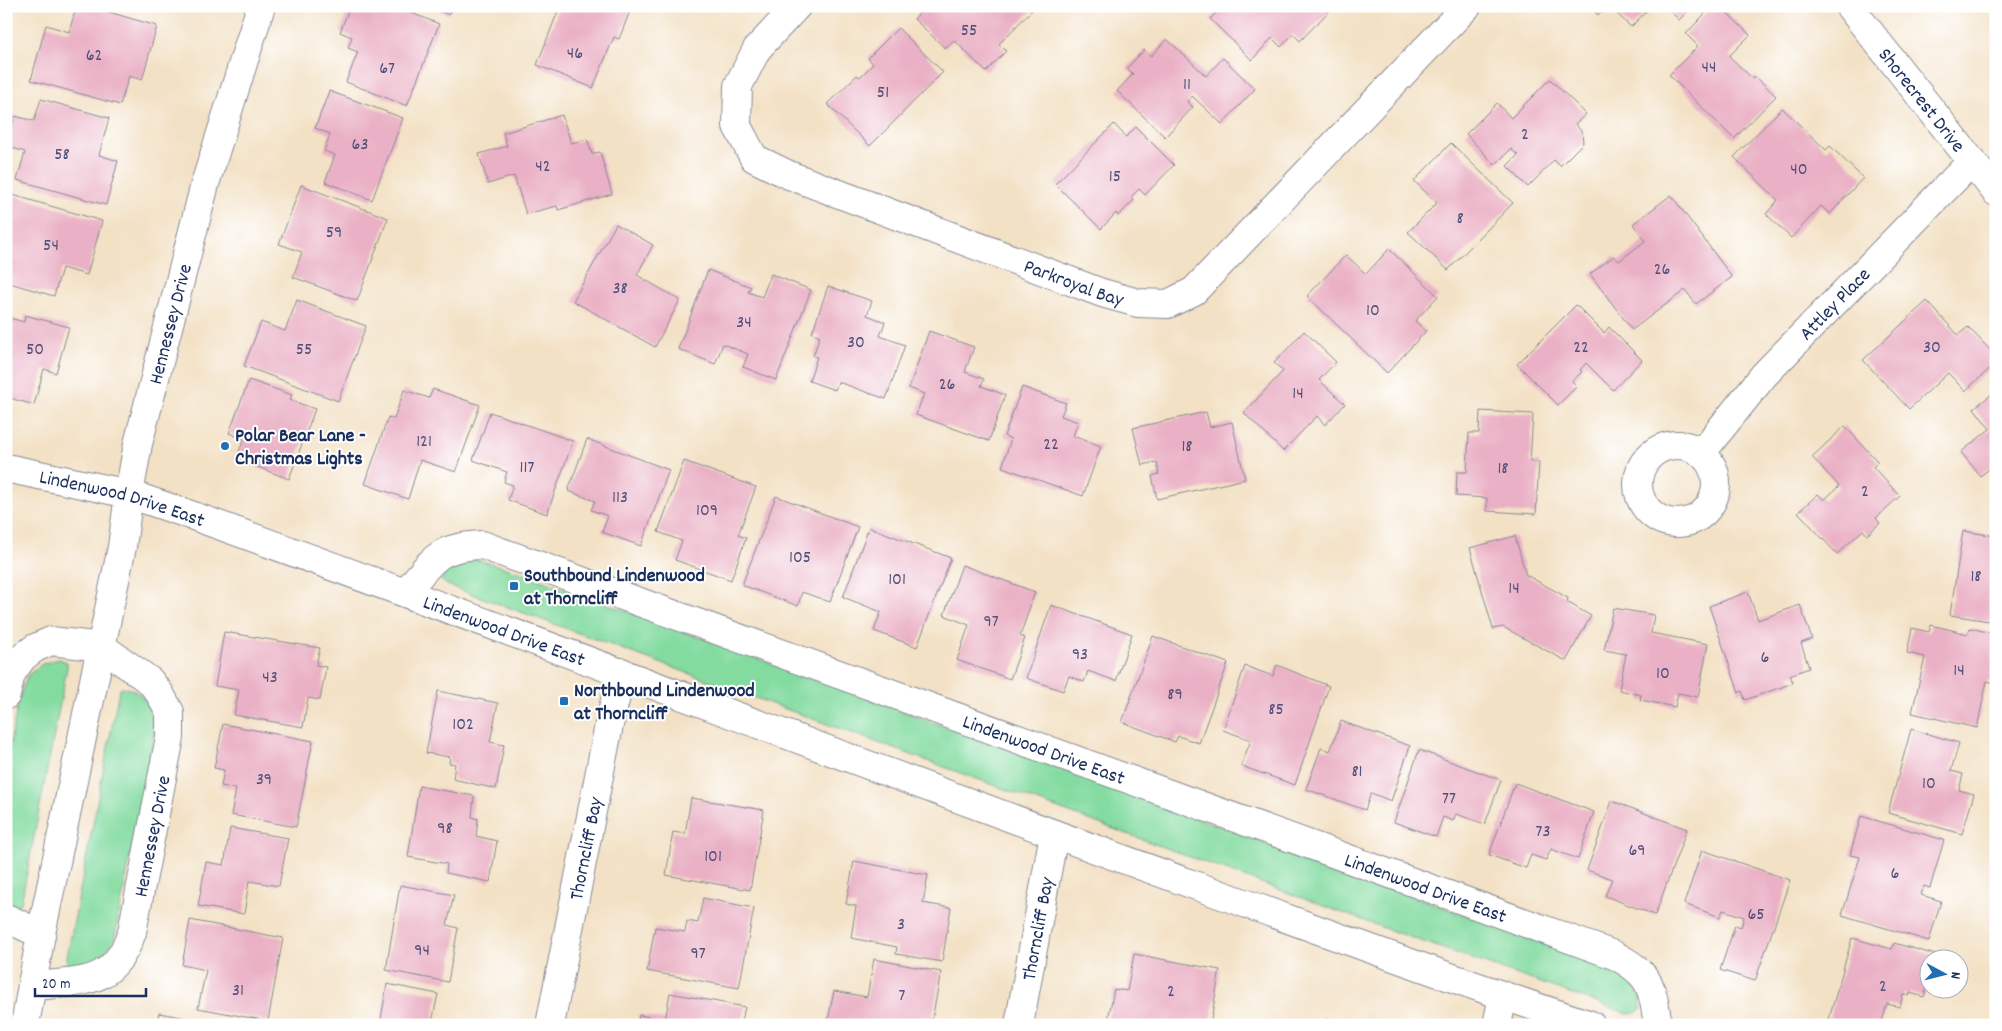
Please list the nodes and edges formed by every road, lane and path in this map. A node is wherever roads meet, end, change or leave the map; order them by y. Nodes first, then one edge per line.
1 (261, 6) edge
2 (797, 6) edge
3 (1467, 6) edge
4 (1850, 6) edge
5 (1972, 161) junction
6 (1996, 192) edge
7 (1702, 452) dead end
8 (6, 468) edge
9 (129, 494) junction
10 (406, 592) junction
11 (102, 647) junction
12 (622, 672) junction
13 (6, 695) edge
14 (1054, 834) junction
15 (6, 918) edge
16 (41, 934) junction
17 (33, 986) junction
18 (1503, 996) junction
19 (25, 1025) edge
20 (550, 1025) edge
21 (1019, 1025) edge
22 (1497, 1025) edge
23 (1591, 1025) edge
24 (1658, 1025) edge

1 - 9 street, Hennessey Drive
2 - 3 street, Parkroyal Bay
4 - 5 street, Shorecrest Drive
5 - 6 street, Shorecrest Drive
5 - 7 street, Attley Place
8 - 9 street, Lindenwood Drive East
9 - 10 street, Lindenwood Drive East
9 - 11 street, Hennessey Drive
10 - 12 street, Lindenwood Drive East
10 - 24 street, Lindenwood Drive East
11 - 13 street, Hennessey Drive
11 - 16 street, Hennessey Drive
11 - 17 street, Hennessey Drive
12 - 14 street, Lindenwood Drive East
12 - 20 street, Thorncliff Bay
14 - 18 street, Lindenwood Drive East
14 - 21 street, Thorncliff Bay
15 - 16 street
16 - 17 street, Hennessey Drive
17 - 19 street, Hennessey Drive
18 - 22 street
18 - 23 street, Lindenwood Drive East

